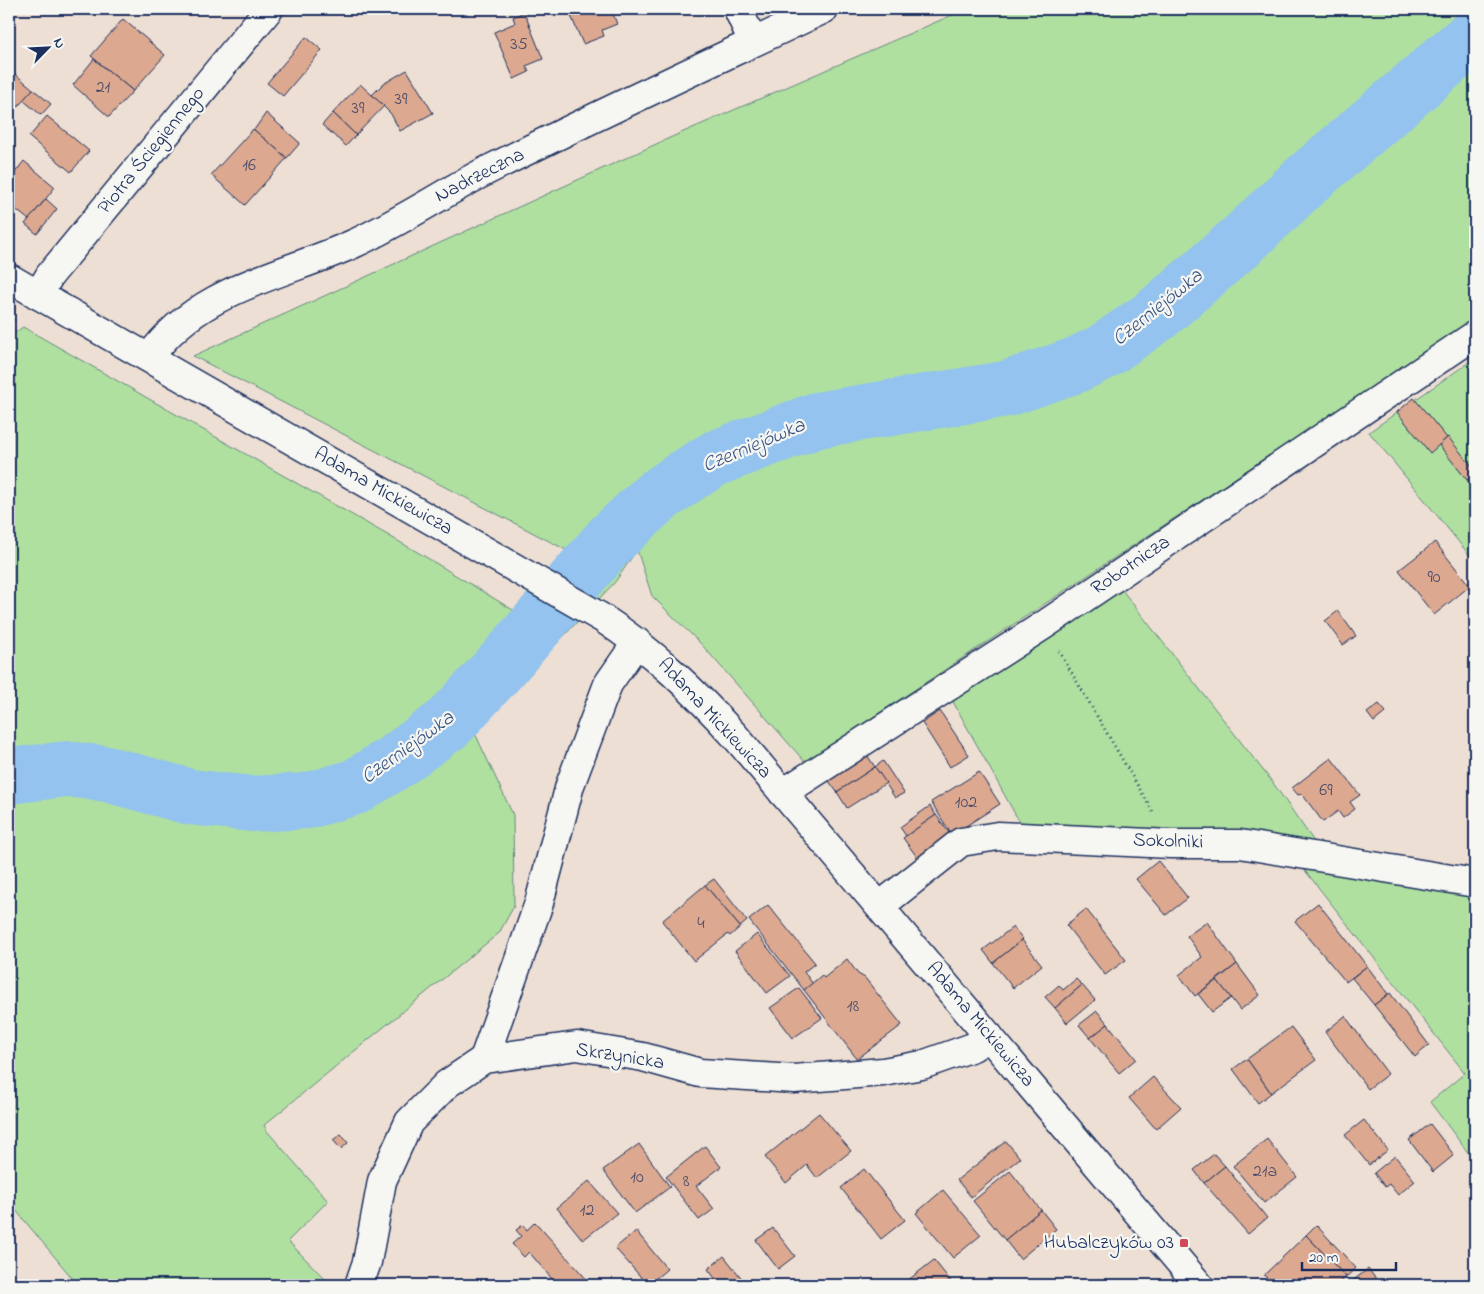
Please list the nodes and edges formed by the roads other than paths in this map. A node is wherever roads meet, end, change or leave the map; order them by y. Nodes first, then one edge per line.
1 (269, 9) edge
2 (738, 9) edge
3 (824, 9) edge
4 (753, 42) junction
5 (20, 291) edge
6 (1475, 335) edge
7 (149, 358) junction
8 (637, 642) junction
9 (783, 793) junction
10 (1475, 882) edge
11 (880, 906) junction
12 (989, 1036) junction
13 (484, 1059) junction
14 (359, 1285) edge
15 (1199, 1285) edge

1 - 5 street, Piotra Ściegiennego
2 - 4 street
3 - 4 street, Nadrzeczna
4 - 7 street, Nadrzeczna
5 - 7 street, Adama Mickiewicza
6 - 9 street, Robotnicza
7 - 8 street, Adama Mickiewicza
8 - 9 street, Adama Mickiewicza
8 - 13 street
9 - 11 street, Adama Mickiewicza
10 - 11 street, Sokolniki
11 - 12 street, Adama Mickiewicza
12 - 13 street, Skrzynicka
12 - 15 street, Adama Mickiewicza
13 - 14 street, Skrzynicka

